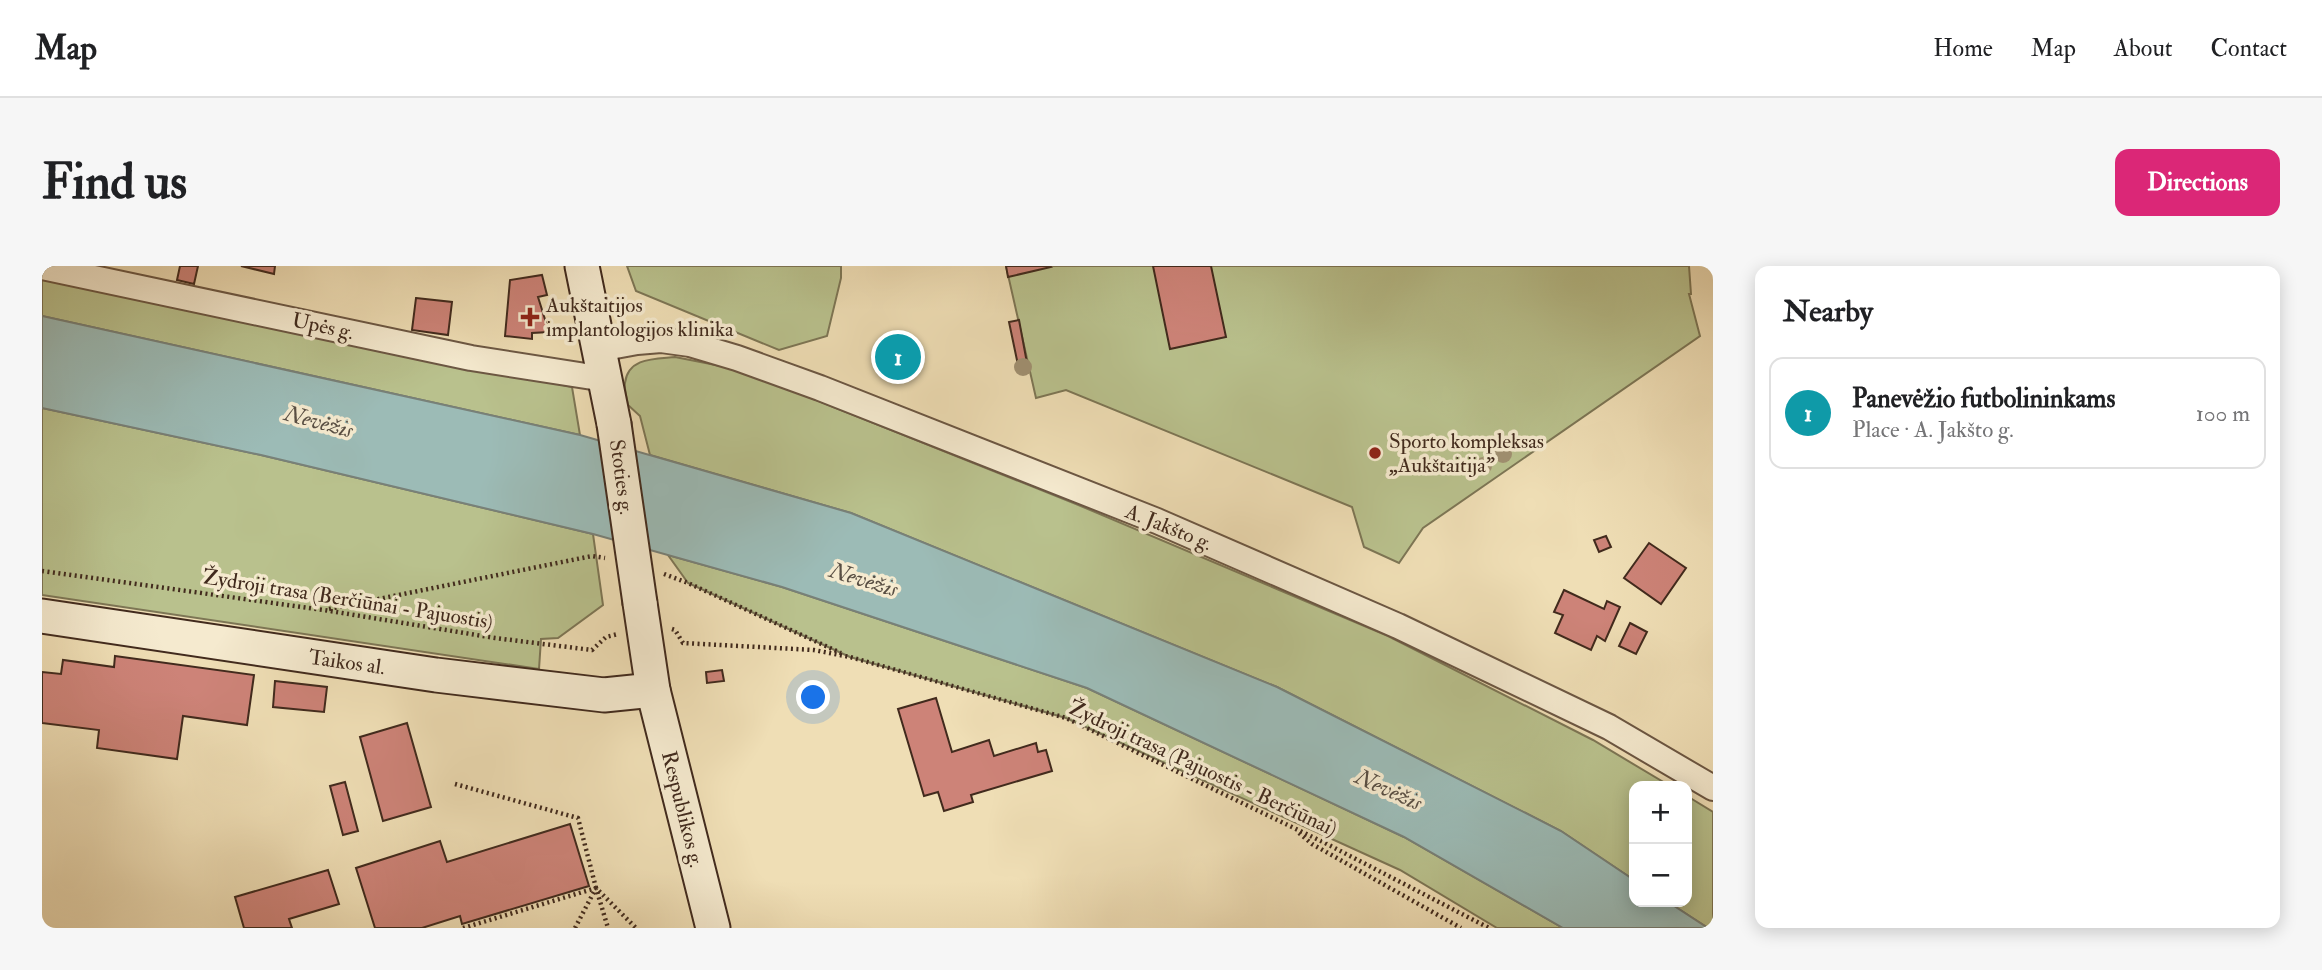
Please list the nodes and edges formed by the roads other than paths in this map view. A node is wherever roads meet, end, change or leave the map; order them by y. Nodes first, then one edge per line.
1 (582, 266) edge
2 (42, 267) edge
3 (602, 364) junction
4 (42, 616) edge
5 (653, 690) junction
6 (1713, 788) edge
7 (713, 928) edge

1 - 3 main road, Stoties g.
2 - 3 street, Upės g.
3 - 5 main road, Stoties g., bridge
3 - 6 street, A. Jakšto g.
4 - 5 main road, Taikos al.
5 - 7 main road, Respublikos g.

